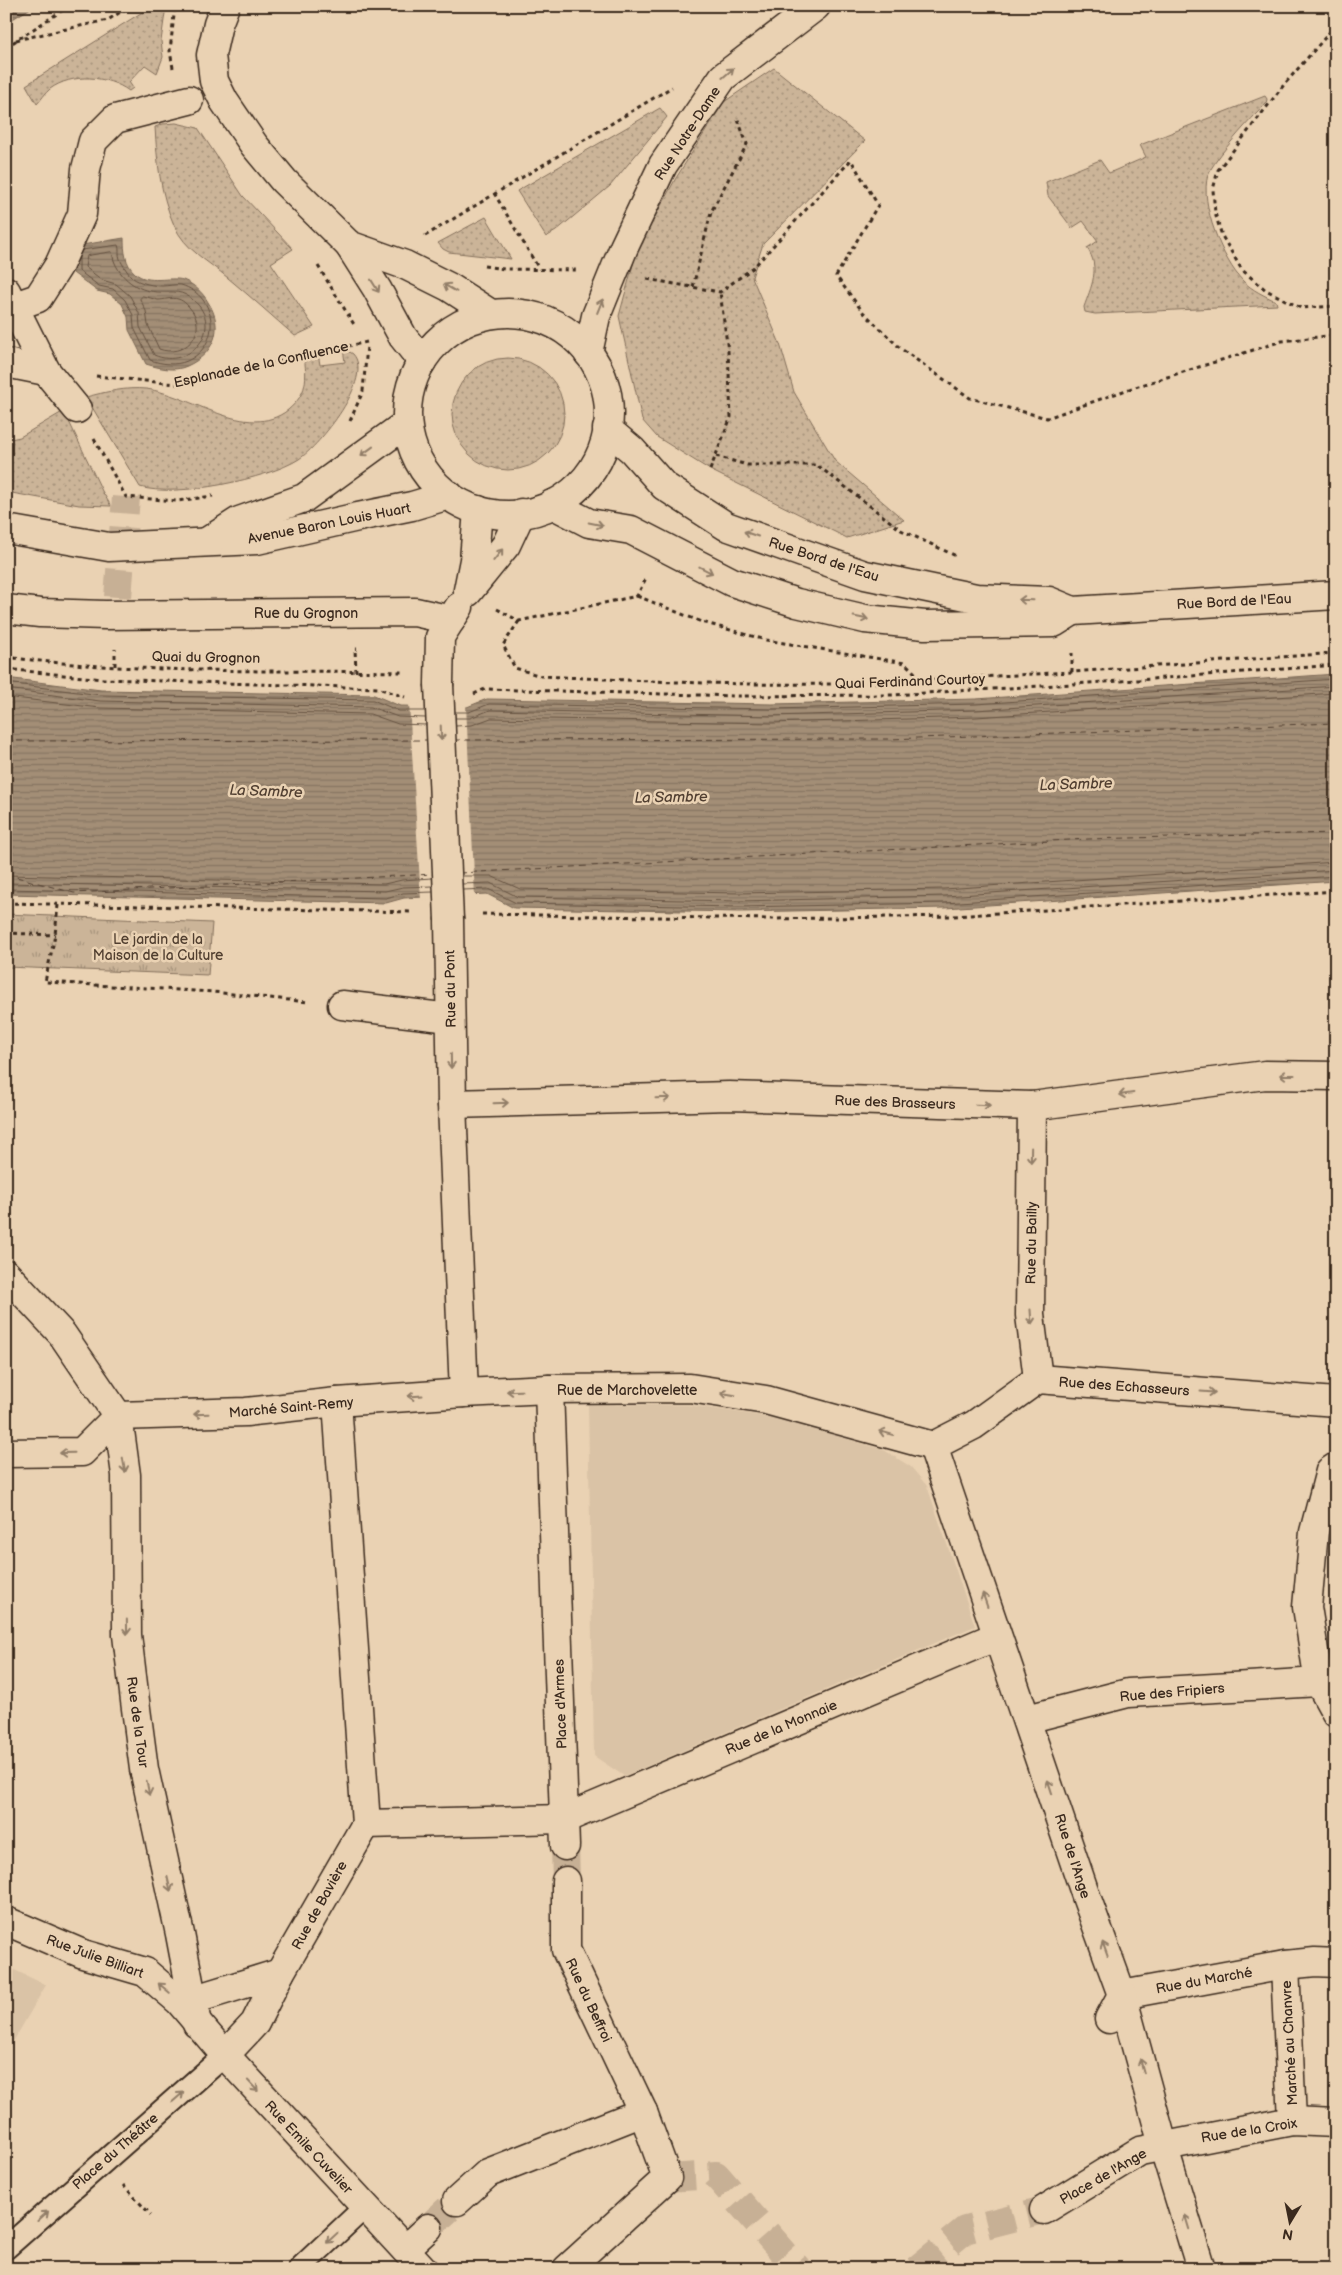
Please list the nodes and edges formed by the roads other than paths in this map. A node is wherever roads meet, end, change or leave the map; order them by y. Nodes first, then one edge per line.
1 (225, 6) edge
2 (816, 6) edge
3 (189, 100) dead end
4 (348, 245) junction
5 (11, 298) edge
6 (492, 314) junction
7 (588, 353) junction
8 (422, 361) junction
9 (6, 363) edge
10 (46, 371) junction
11 (77, 409) road end
12 (407, 423) junction
13 (607, 429) junction
14 (449, 496) junction
15 (552, 504) junction
16 (478, 510) junction
17 (521, 514) junction
18 (6, 529) edge
19 (208, 541) junction
20 (468, 592) junction
21 (1336, 595) edge
22 (6, 609) edge
23 (1073, 611) junction
24 (451, 620) junction
25 (342, 1005) road end
26 (450, 1018) junction
27 (1336, 1076) edge
28 (452, 1104) junction
29 (1032, 1106) junction
30 (6, 1274) edge
31 (1038, 1379) junction
32 (549, 1389) junction
33 (464, 1393) junction
34 (337, 1402) junction
35 (1336, 1402) edge
36 (118, 1416) junction
37 (932, 1446) junction
38 (6, 1453) edge
39 (1336, 1467) edge
40 (998, 1636) junction
41 (1320, 1682) junction
42 (1336, 1713) edge
43 (1027, 1719) junction
44 (564, 1819) junction
45 (362, 1830) junction
46 (565, 1846) tunnel mouth
47 (566, 1881) tunnel mouth
48 (6, 1920) edge
49 (1336, 1962) edge
50 (1285, 1965) junction
51 (280, 1973) junction
52 (1122, 1995) junction
53 (195, 2012) junction
54 (1109, 2019) dead end
55 (225, 2055) junction
56 (643, 2112) junction
57 (1292, 2121) junction
58 (1336, 2123) edge
59 (1163, 2145) junction
60 (457, 2201) tunnel mouth
61 (365, 2207) junction
62 (1044, 2210) tunnel mouth
63 (428, 2228) tunnel mouth
64 (6, 2248) edge
65 (405, 2249) junction
66 (299, 2269) edge
67 (423, 2269) edge
68 (567, 2269) edge
69 (1201, 2269) edge

1 - 4 street
7 -> 2 street, Rue Notre-Dame
3 - 5 street
6 -> 4 street
4 -> 8 street
5 - 10 street
6 - 7 street
6 - 8 street
7 - 13 street
8 - 12 street
9 - 10 street
10 - 11 street
12 - 14 street
12 -> 19 street, Avenue Baron Louis Huart
13 - 15 street
23 -> 13 street, Rue Bord de l'Eau
14 - 16 street
14 - 19 street, Avenue Baron Louis Huart
15 - 17 street
15 -> 23 street, Rue Bord de l'Eau
16 - 17 street
16 - 20 street, Rue du Pont
20 -> 17 street, Rue du Pont
18 - 19 street, Avenue Baron Louis Huart
20 - 24 street, Rue du Pont
21 - 23 street, Rue Bord de l'Eau
22 - 24 street, Rue du Grognon
24 -> 26 street, Rue du Pont, bridge
25 - 26 street
26 -> 28 street, Rue du Pont
27 -> 29 street, Rue des Brasseurs
28 -> 29 street, Rue des Brasseurs
28 - 33 street, Rue du Pont
29 -> 31 street, Rue du Bailly
30 - 36 street
31 -> 35 street, Rue des Echasseurs
31 - 37 street
32 -> 33 street, Rue de Marchovelette
37 -> 32 street, Rue de Marchovelette
32 - 44 street, Place d'Armes
33 -> 34 street, Marché Saint-Remy
34 -> 36 street, Marché Saint-Remy
34 - 45 street
36 -> 38 street
36 -> 53 street, Rue de la Tour
40 -> 37 street, Rue de l'Ange
39 - 41 street
40 - 43 street, Rue de l'Ange
40 - 44 street, Rue de la Monnaie
41 - 42 street
41 - 43 street, Rue des Fripiers
52 -> 43 street, Rue de l'Ange
44 - 45 street
44 - 46 street
45 - 51 street, Rue de Bavière
47 - 56 street, Rue du Beffroi
53 -> 48 street, Rue Julie Billiart
49 - 50 street, Rue du Marché
50 - 52 street, Rue du Marché
50 - 57 street, Marché au Chanvre
51 - 53 street
51 - 55 street, Rue de Bavière
52 - 54 street
59 -> 52 street, Rue de l'Ange
53 - 55 street, Rue Emile Cuvelier
55 -> 61 street, Rue Emile Cuvelier
64 -> 55 lane, Place du Théâtre
56 - 60 street
56 - 68 street, Rue du Beffroi
57 - 58 street, Rue de la Croix
57 - 59 street, Rue de la Croix
59 - 62 street, Place de l'Ange
69 -> 59 street, Rue de l'Ange
61 - 65 street, Rue Emile Cuvelier
61 -> 66 lane
63 - 65 street
65 - 67 street, Rue Emile Cuvelier

